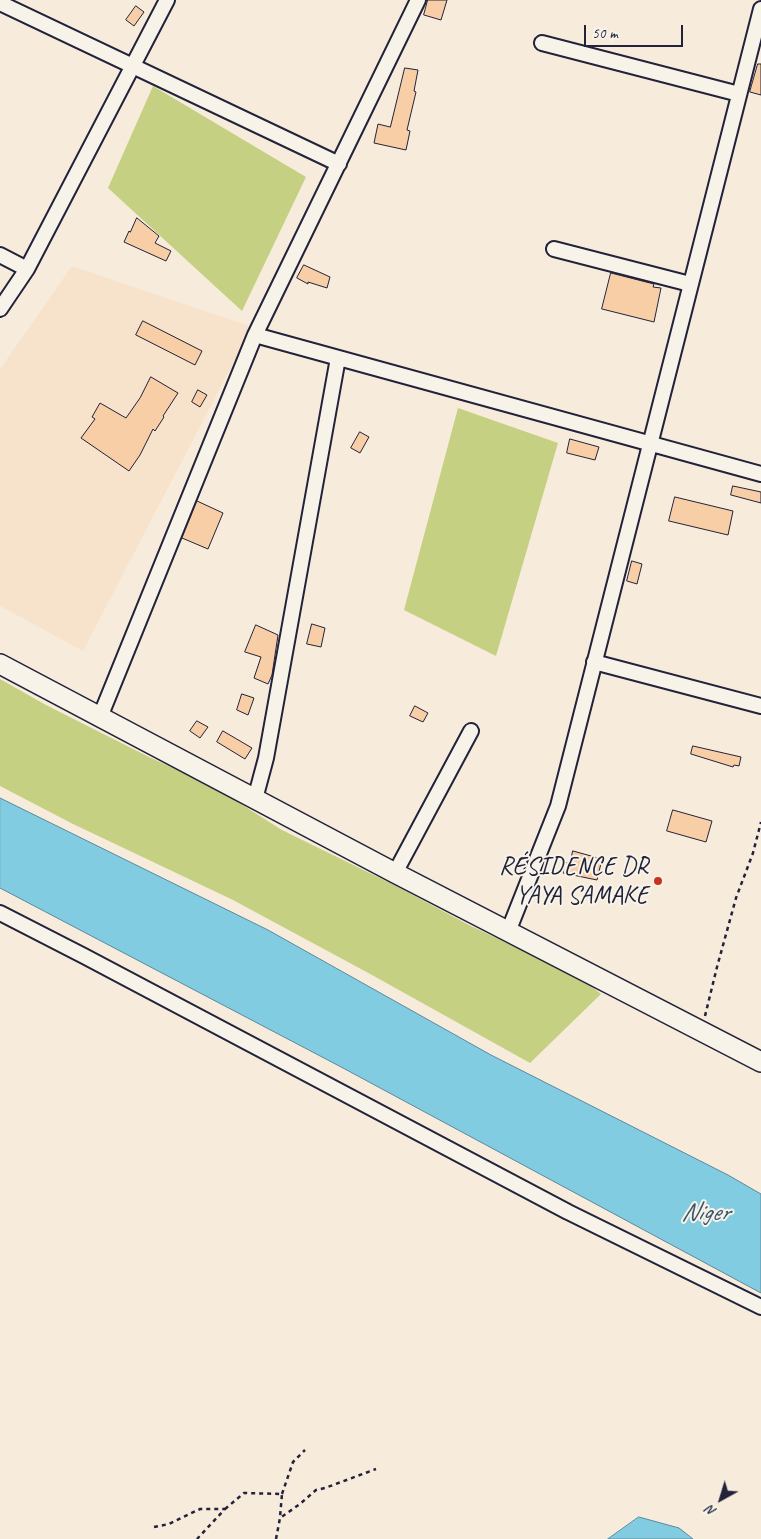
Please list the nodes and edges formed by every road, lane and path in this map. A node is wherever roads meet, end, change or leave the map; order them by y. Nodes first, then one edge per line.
1 (167, 0) edge
2 (418, 0) edge
3 (0, 3) edge
4 (761, 9) edge
5 (542, 43) dead end
6 (133, 66) junction
7 (739, 94) junction
8 (339, 164) junction
9 (554, 249) dead end
10 (0, 255) edge
11 (27, 269) junction
12 (690, 284) junction
13 (0, 309) edge
14 (255, 335) junction
15 (338, 358) junction
16 (650, 444) junction
17 (761, 474) edge
18 (594, 662) junction
19 (0, 664) edge
20 (761, 706) edge
21 (100, 717) junction
22 (471, 731) dead end
23 (255, 799) junction
24 (761, 822) edge
25 (395, 873) junction
26 (0, 913) edge
27 (508, 932) junction
28 (701, 1032) junction
29 (761, 1062) edge
30 (761, 1307) edge
31 (305, 1450) dead end
32 (376, 1469) dead end
33 (282, 1496) junction
34 (225, 1509) junction
35 (280, 1518) junction
36 (154, 1527) dead end
37 (197, 1539) edge
38 (276, 1539) edge

1 - 6 street
2 - 8 street
3 - 6 street
4 - 7 street
5 - 7 street
6 - 8 street
6 - 11 street
7 - 12 street
8 - 14 street
9 - 12 street
10 - 11 street
11 - 13 street
12 - 16 street
14 - 15 street
14 - 21 street
15 - 16 street
15 - 23 street
16 - 17 street
16 - 18 street
18 - 20 street
18 - 27 street
19 - 21 main road
21 - 23 main road
22 - 25 street
23 - 25 main road
24 - 28 path
25 - 27 main road
26 - 30 street
27 - 28 main road
28 - 29 main road
31 - 33 path
32 - 35 path
33 - 34 path
33 - 35 path
34 - 36 path
34 - 37 path
35 - 38 path

